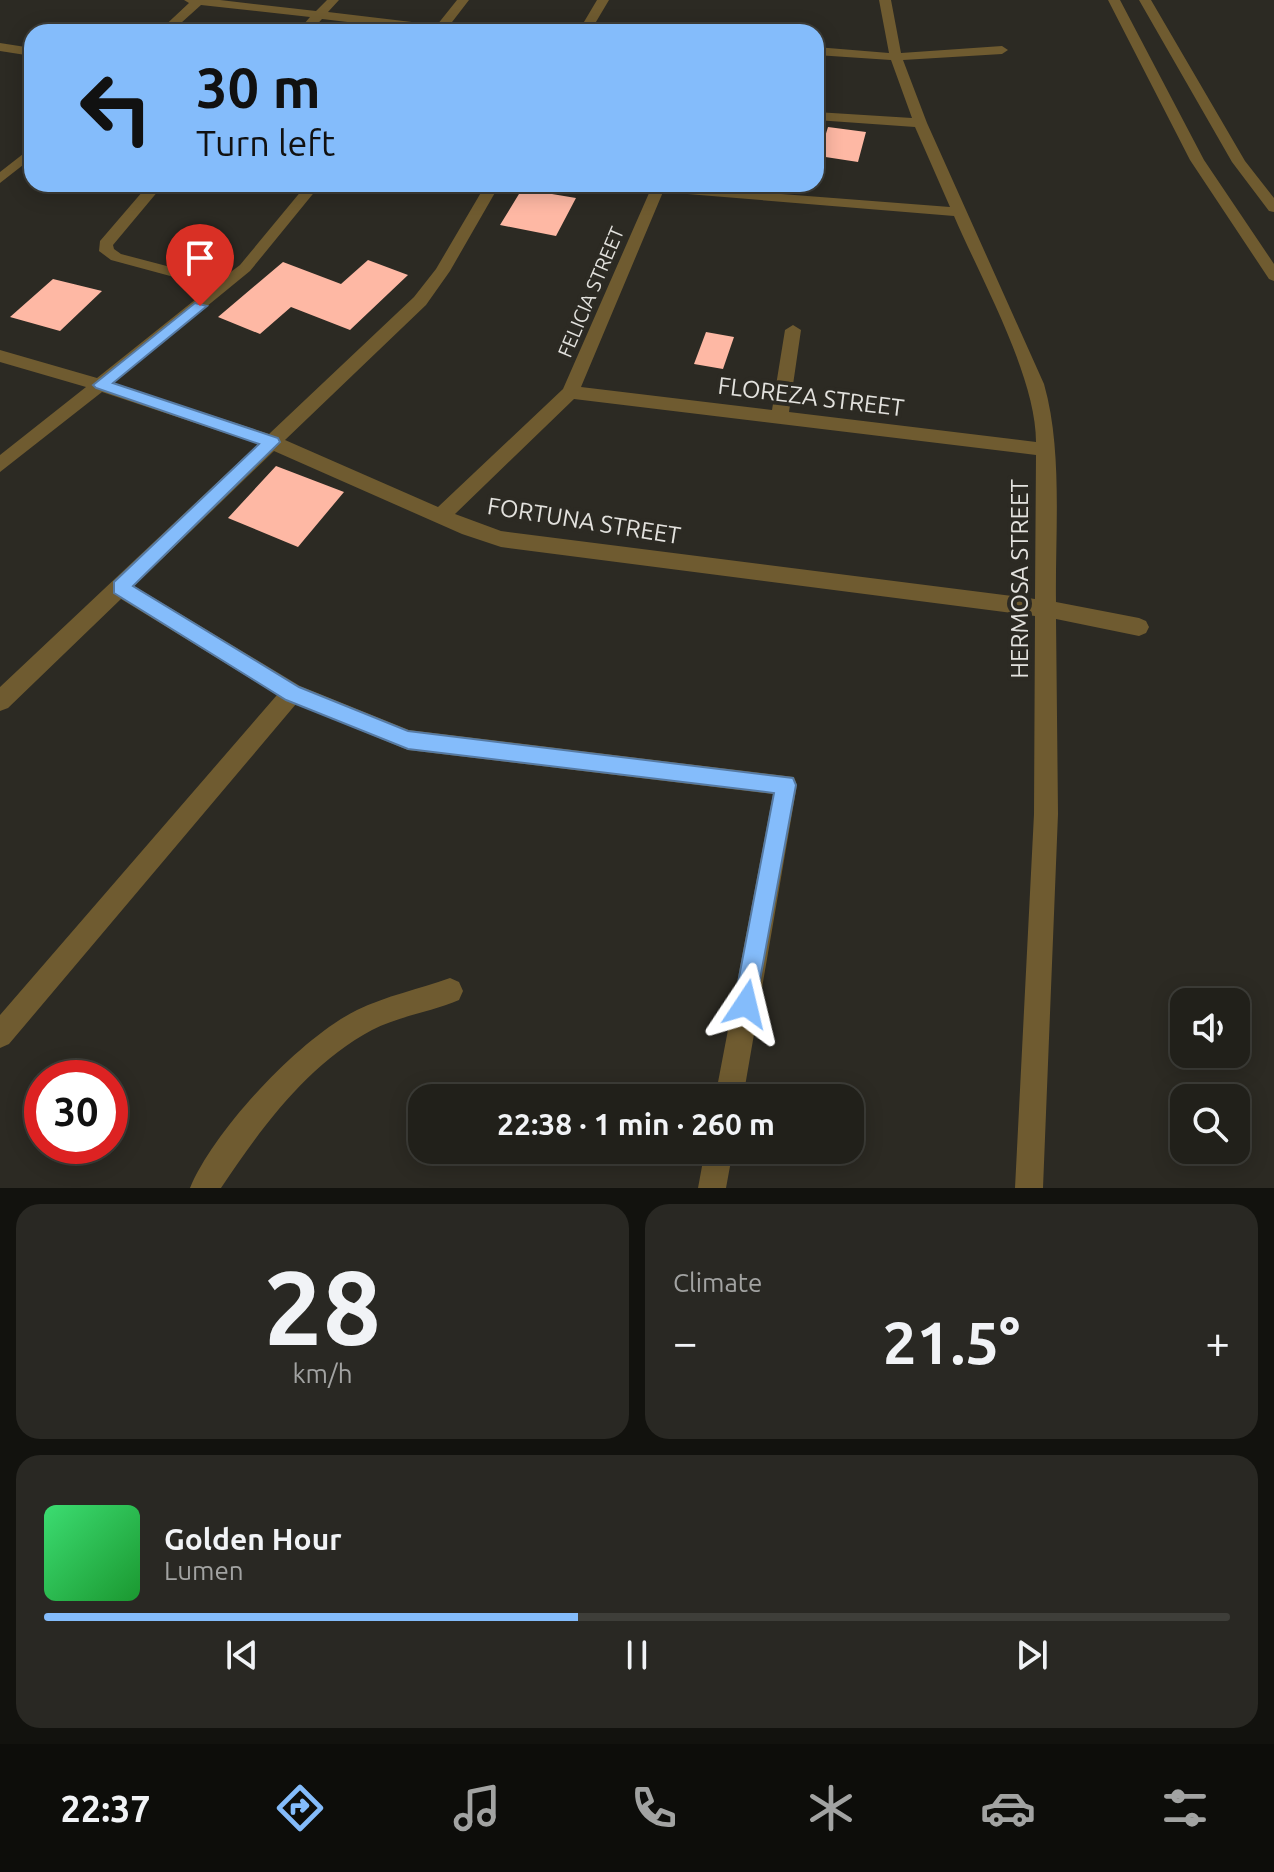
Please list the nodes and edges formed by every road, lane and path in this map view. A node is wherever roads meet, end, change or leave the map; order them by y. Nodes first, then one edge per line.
1 (190, 0) edge
2 (199, 0) edge
3 (333, 0) edge
4 (463, 0) edge
5 (603, 0) edge
6 (885, 0) edge
7 (1114, 0) edge
8 (1145, 0) edge
9 (319, 15) junction
10 (173, 24) edge
11 (311, 24) edge
12 (391, 24) edge
13 (444, 24) edge
14 (589, 24) edge
15 (0, 47) edge
16 (1002, 50) dead end
17 (24, 51) edge
18 (824, 52) edge
19 (896, 57) junction
20 (824, 117) edge
21 (920, 123) junction
22 (24, 158) edge
23 (0, 179) edge
24 (149, 192) edge
25 (307, 192) edge
26 (488, 192) edge
27 (656, 192) edge
28 (718, 192) edge
29 (1274, 208) edge
30 (958, 212) junction
31 (1274, 276) edge
32 (224, 286) junction
33 (793, 330) dead end
34 (0, 356) edge
35 (101, 385) junction
36 (570, 392) junction
37 (780, 417) junction
38 (272, 442) junction
39 (1047, 450) junction
40 (0, 465) edge
41 (441, 516) junction
42 (120, 588) junction
43 (1046, 609) junction
44 (1139, 627) dead end
45 (292, 693) junction
46 (0, 701) edge
47 (450, 991) dead end
48 (0, 1035) edge
49 (732, 1084) edge
50 (716, 1164) edge
51 (204, 1188) edge
52 (712, 1188) edge
53 (1029, 1188) edge

1 - 2 street
2 - 9 street
2 - 10 street
3 - 9 street
4 - 13 street
5 - 14 street
6 - 19 street, HERMOSA STREET
7 - 31 street
8 - 29 street
9 - 11 street
9 - 12 street
15 - 17 street
16 - 19 street
18 - 19 street
19 - 21 street, HERMOSA STREET
20 - 21 street
21 - 30 street, HERMOSA STREET
22 - 23 street
24 - 32 street
25 - 32 street
26 - 38 street
27 - 36 street, FELICIA STREET
28 - 30 street, FELICIA STREET
30 - 39 street, HERMOSA STREET
32 - 35 street
33 - 37 street
34 - 35 street, FORTUNA STREET
35 - 38 street, FORTUNA STREET
35 - 40 street
36 - 37 street, FLOREZA STREET
36 - 41 street, FELICIA STREET
37 - 39 street, FLOREZA STREET
38 - 41 street, FORTUNA STREET
38 - 42 street
39 - 43 street, HERMOSA STREET
41 - 43 street, FORTUNA STREET
42 - 45 street
42 - 46 street
43 - 44 street, FORTUNA STREET
43 - 53 street, HERMOSA STREET
45 - 48 street
45 - 49 street
47 - 51 street
50 - 52 street

